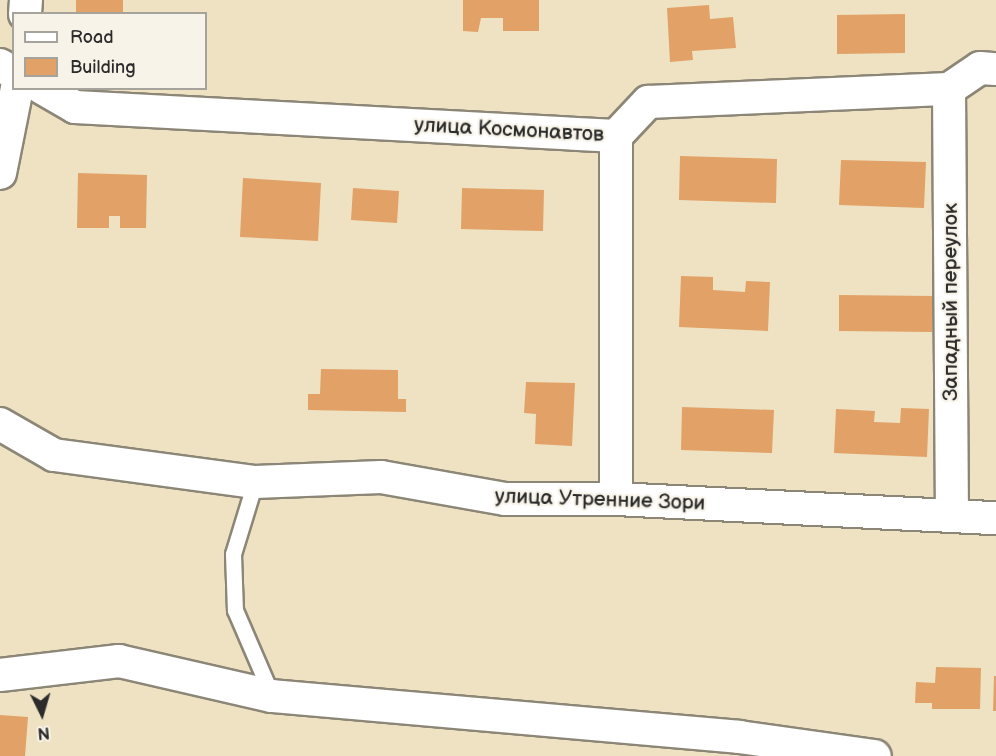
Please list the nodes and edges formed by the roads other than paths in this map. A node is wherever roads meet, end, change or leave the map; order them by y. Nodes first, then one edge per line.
1 (996, 69) edge
2 (949, 88) junction
3 (17, 90) edge
4 (46, 90) edge
5 (616, 136) junction
6 (0, 173) edge
7 (0, 424) edge
8 (255, 482) junction
9 (616, 499) junction
10 (952, 516) junction
11 (996, 518) edge
12 (0, 675) edge
13 (272, 696) junction
14 (769, 748) edge
15 (875, 756) edge

1 - 2 street
2 - 5 street, улица Космонавтов
2 - 10 street, Западный переулок
3 - 6 street
4 - 5 street, улица Космонавтов
5 - 9 street
7 - 8 street, улица Утренние Зори
8 - 9 street, улица Утренние Зори
8 - 13 lane
9 - 10 street, улица Утренние Зори
10 - 11 street, улица Утренние Зори
12 - 13 street
13 - 14 street
14 - 15 street

